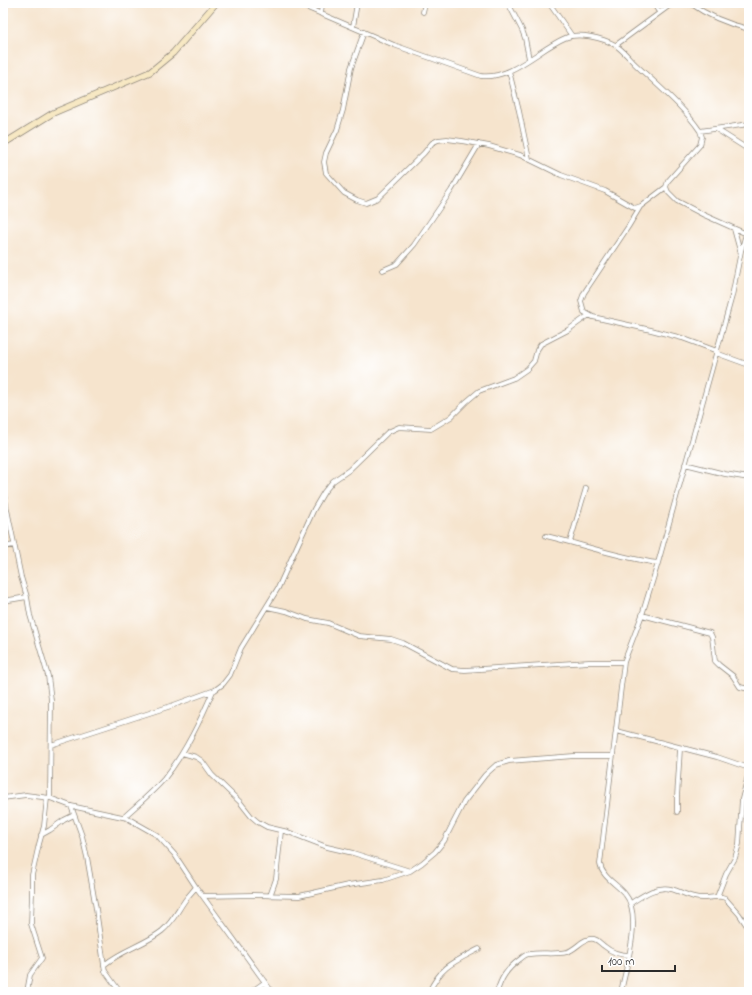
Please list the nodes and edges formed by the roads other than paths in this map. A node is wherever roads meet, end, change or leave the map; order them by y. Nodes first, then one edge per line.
1 (216, 3) edge
2 (296, 3) edge
3 (322, 3) edge
4 (357, 3) edge
5 (425, 3) edge
6 (508, 3) edge
7 (549, 3) edge
8 (653, 3) edge
9 (672, 3) edge
10 (690, 3) edge
11 (423, 12) dead end
12 (659, 12) junction
13 (321, 14) junction
14 (353, 27) junction
15 (749, 29) edge
16 (364, 32) junction
17 (572, 36) junction
18 (616, 45) junction
19 (529, 59) junction
20 (509, 71) junction
21 (749, 124) edge
22 (716, 129) junction
23 (700, 131) junction
24 (3, 144) edge
25 (479, 144) junction
26 (749, 150) edge
27 (529, 159) junction
28 (666, 187) junction
29 (640, 206) junction
30 (734, 229) junction
31 (748, 235) edge
32 (741, 251) junction
33 (383, 270) dead end
34 (589, 315) junction
35 (717, 352) junction
36 (749, 365) edge
37 (685, 464) junction
38 (749, 478) edge
39 (586, 488) dead end
40 (3, 490) edge
41 (546, 536) dead end
42 (570, 542) junction
43 (14, 545) junction
44 (3, 547) edge
45 (658, 563) junction
46 (27, 597) junction
47 (3, 601) edge
48 (267, 606) junction
49 (642, 615) junction
50 (624, 662) junction
51 (749, 689) edge
52 (213, 691) junction
53 (617, 732) junction
54 (51, 745) junction
55 (680, 749) junction
56 (182, 753) junction
57 (613, 756) junction
58 (749, 768) edge
59 (749, 772) edge
60 (3, 798) edge
61 (49, 798) junction
62 (71, 806) junction
63 (677, 812) dead end
64 (74, 815) junction
65 (124, 817) junction
66 (281, 831) junction
67 (41, 835) junction
68 (410, 871) junction
69 (196, 887) junction
70 (203, 896) junction
71 (270, 896) junction
72 (717, 897) junction
73 (631, 903) junction
74 (749, 929) edge
75 (479, 949) dead end
76 (629, 955) junction
77 (104, 965) junction
78 (265, 982) junction
79 (27, 992) edge
80 (120, 992) edge
81 (251, 992) edge
82 (272, 992) edge
83 (428, 992) edge
84 (497, 992) edge
85 (621, 992) edge

1 - 24 main road
2 - 13 street
3 - 13 street
4 - 14 street
5 - 11 street
6 - 19 street
7 - 17 street
8 - 12 street
9 - 12 street
10 - 15 street
12 - 18 street
13 - 14 street
14 - 16 street
16 - 20 street
16 - 25 street
17 - 18 street
17 - 19 street
18 - 23 street
19 - 20 street
20 - 27 street
21 - 22 street
22 - 23 street
22 - 26 street
23 - 28 street
25 - 27 street
25 - 33 street
27 - 29 street
28 - 29 street
28 - 30 street
29 - 34 street
30 - 31 street
30 - 32 street
31 - 32 street
32 - 35 street
34 - 35 street
34 - 48 street
35 - 36 street
35 - 37 street
37 - 38 street
37 - 45 street
39 - 42 street
40 - 43 street
41 - 42 street
42 - 45 street
43 - 44 street
43 - 46 street
45 - 49 street
46 - 47 street
46 - 54 street
48 - 50 street
48 - 52 street
49 - 50 street
49 - 51 street
50 - 53 street
52 - 54 street
52 - 56 street
53 - 55 street
53 - 57 street
54 - 61 street
55 - 58 street
55 - 63 street
56 - 65 street
56 - 66 street
57 - 68 street
57 - 73 street
59 - 72 street
60 - 61 street
61 - 62 street
61 - 67 street
62 - 64 street
62 - 65 street
64 - 67 street
64 - 77 street
65 - 69 street
66 - 68 street
66 - 71 street
67 - 79 street
68 - 71 street
69 - 70 street
69 - 77 street
70 - 71 street
70 - 78 street
72 - 73 street
72 - 74 street
73 - 76 street
75 - 83 street
76 - 84 street
76 - 85 street
77 - 80 street
78 - 81 street
78 - 82 street

